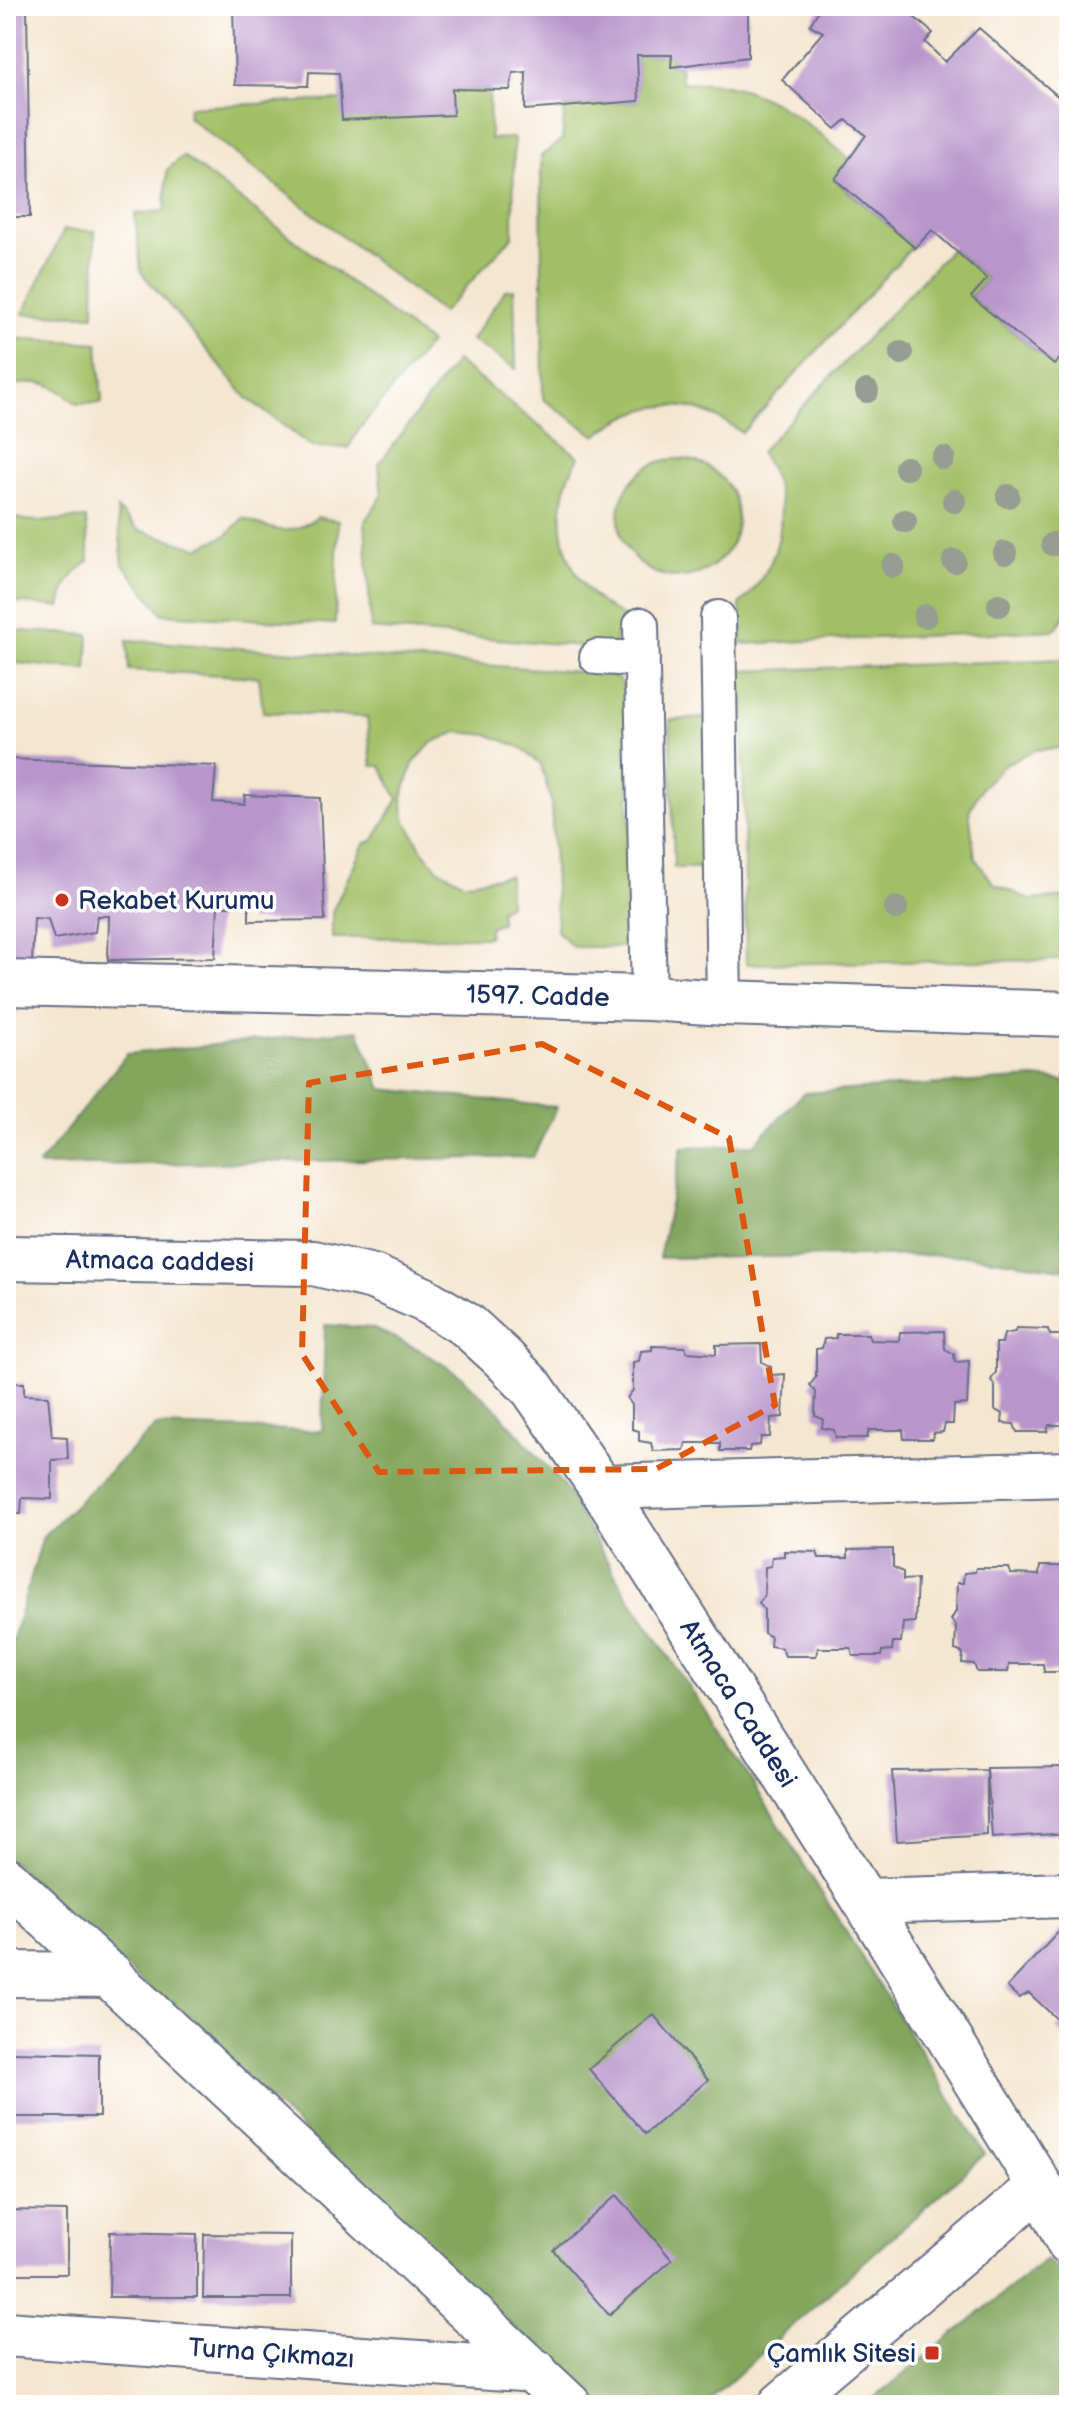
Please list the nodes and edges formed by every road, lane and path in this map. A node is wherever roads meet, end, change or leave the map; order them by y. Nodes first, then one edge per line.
1 (718, 618) dead end
2 (641, 625) dead end
3 (597, 657) dead end
4 (642, 659) junction
5 (6, 983) edge
6 (649, 998) junction
7 (724, 1003) junction
8 (1069, 1014) edge
9 (6, 1258) edge
10 (313, 1263) joint
11 (1069, 1474) edge
12 (601, 1487) junction
13 (6, 1879) edge
14 (1069, 1895) edge
15 (865, 1901) junction
16 (6, 1974) edge
17 (111, 1975) junction
18 (1040, 2186) junction
19 (1068, 2240) edge
20 (6, 2334) edge
21 (535, 2371) junction
22 (569, 2405) edge
23 (781, 2405) edge

1 - 7 street
2 - 4 street
3 - 4 street
4 - 6 street
5 - 6 street, 1597. Cadde
6 - 7 street, 1597. Cadde
7 - 8 street, 1597. Cadde
9 - 10 street, Atmaca caddesi
10 - 12 street, Atmaca Caddesi
11 - 12 street
12 - 15 street, Atmaca Caddesi
13 - 17 street
14 - 15 street
15 - 18 street, Atmaca Caddesi
16 - 17 street
17 - 21 street
18 - 19 street, Atmaca Caddesi
18 - 23 street
20 - 21 street, Turna Çıkmazı
21 - 22 street

